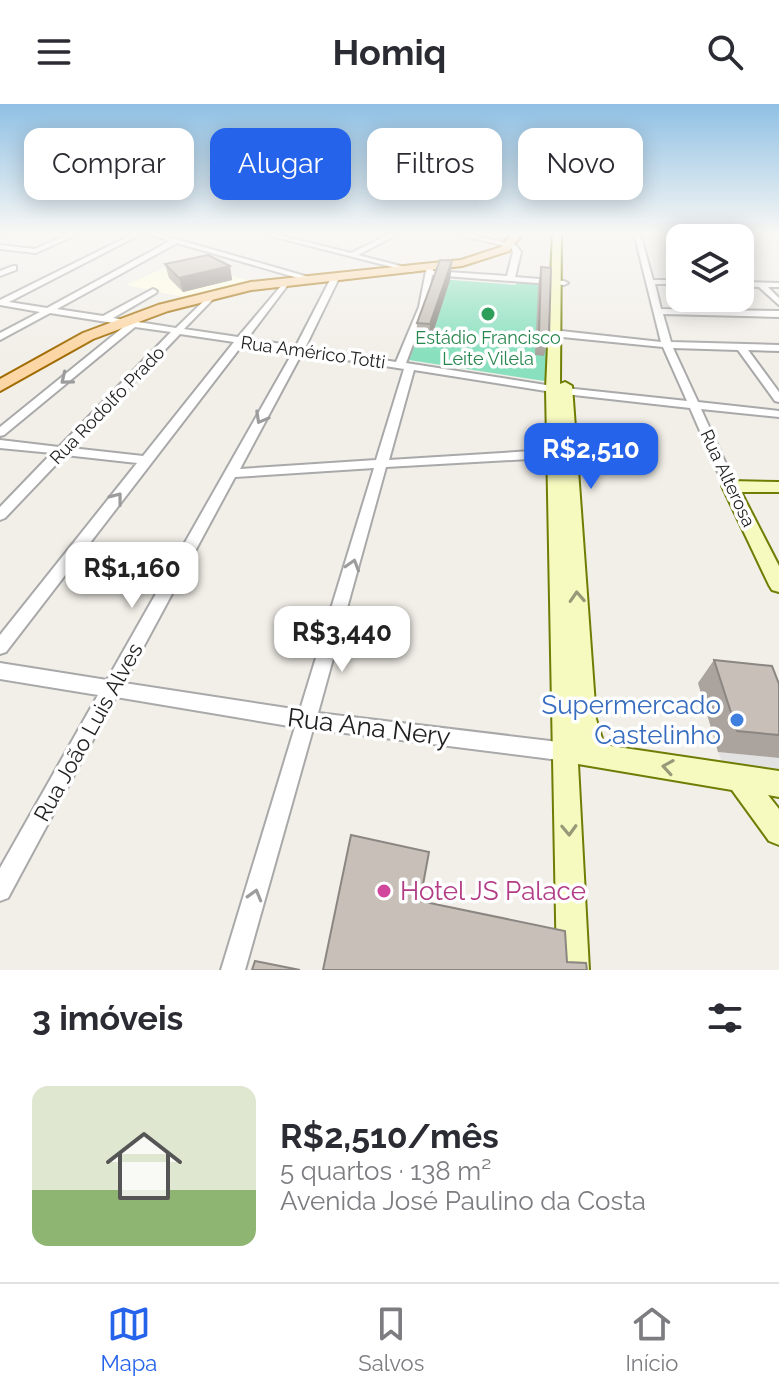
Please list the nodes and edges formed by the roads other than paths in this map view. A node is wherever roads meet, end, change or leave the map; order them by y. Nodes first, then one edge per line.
1 (59, 273) edge
2 (115, 273) edge
3 (292, 273) edge
4 (379, 273) edge
5 (430, 273) edge
6 (463, 273) edge
7 (498, 273) edge
8 (512, 273) edge
9 (559, 273) edge
10 (560, 273) edge
11 (649, 273) edge
12 (511, 277) junction
13 (335, 278) junction
14 (315, 280) junction
15 (286, 282) junction
16 (652, 282) junction
17 (666, 282) edge
18 (559, 283) junction
19 (754, 285) edge
20 (762, 285) junction
21 (779, 285) edge
22 (153, 291) dead end
23 (213, 294) junction
24 (0, 303) edge
25 (779, 303) edge
26 (46, 310) junction
27 (658, 311) junction
28 (779, 314) edge
29 (105, 319) junction
30 (127, 323) junction
31 (179, 332) junction
32 (558, 333) junction
33 (0, 337) edge
34 (240, 341) junction
35 (667, 345) junction
36 (741, 347) junction
37 (779, 348) edge
38 (299, 350) junction
39 (405, 366) junction
40 (0, 386) edge
41 (559, 390) junction
42 (779, 399) edge
43 (696, 406) junction
44 (779, 414) edge
45 (0, 433) edge
46 (0, 444) edge
47 (63, 451) junction
48 (562, 453) junction
49 (147, 460) junction
50 (383, 463) junction
51 (230, 473) junction
52 (730, 486) junction
53 (779, 487) edge
54 (0, 515) edge
55 (779, 585) edge
56 (569, 630) junction
57 (0, 647) edge
58 (0, 671) edge
59 (113, 687) junction
60 (307, 720) junction
61 (567, 752) junction
62 (596, 756) junction
63 (739, 778) junction
64 (779, 784) edge
65 (779, 831) edge
66 (0, 890) edge
67 (233, 970) edge
68 (573, 970) edge

1 - 24 street
2 - 26 street
3 - 14 street
4 - 13 main road
5 - 39 street
6 - 12 street
7 - 12 street
8 - 12 street
9 - 18 main road
10 - 18 main road
11 - 16 street, Rua Alterosa
12 - 18 street
13 - 14 main road
13 - 38 street, Rua João Luis Alves
14 - 15 main road
15 - 23 main road
15 - 34 street
16 - 17 street
16 - 27 street, Rua Alterosa
18 - 32 main road
19 - 20 street
20 - 21 street
20 - 25 street
22 - 29 street
23 - 30 main road
23 - 31 street, Rua Rodolfo Prado
24 - 26 street
26 - 29 street
26 - 33 street
27 - 28 street
27 - 35 street, Rua Alterosa
29 - 30 street, Rua Américo Totti
30 - 31 street, Rua Américo Totti
30 - 40 main road
30 -> 45 street
31 - 34 street, Rua Américo Totti
31 - 47 street, Rua Rodolfo Prado
32 - 35 street
32 - 41 main road
34 - 38 street, Rua Américo Totti
34 - 49 street
35 - 36 street
35 - 43 street, Rua Alterosa
36 - 37 street
36 - 42 street
38 - 39 street, Rua Américo Totti
38 -> 51 street, Rua João Luis Alves
39 - 41 street, Rua Américo Totti
39 - 50 street
41 - 43 street, Rua Américo Totti
41 - 48 main road
43 - 44 street, Rua Américo Totti
43 - 52 street, Rua Alterosa
46 - 47 street
47 - 49 street
47 - 54 street, Rua Rodolfo Prado
48 - 50 street
48 - 56 main road
57 -> 49 street
50 - 51 street
60 -> 50 street
51 - 59 street, Rua João Luis Alves
52 - 53 main road
52 - 55 main road, Rua Alterosa
56 - 61 main road
56 - 62 main road
58 - 59 street, Rua Ana Nery
59 - 60 street, Rua Ana Nery
59 - 66 street, Rua João Luis Alves
60 - 61 street, Rua Ana Nery
67 -> 60 street
61 - 62 main road, Rua Ana Nery
61 -> 68 main road
63 -> 62 main road, Rua Ana Nery
63 - 64 main road, Rua Ana Nery
63 - 65 main road

